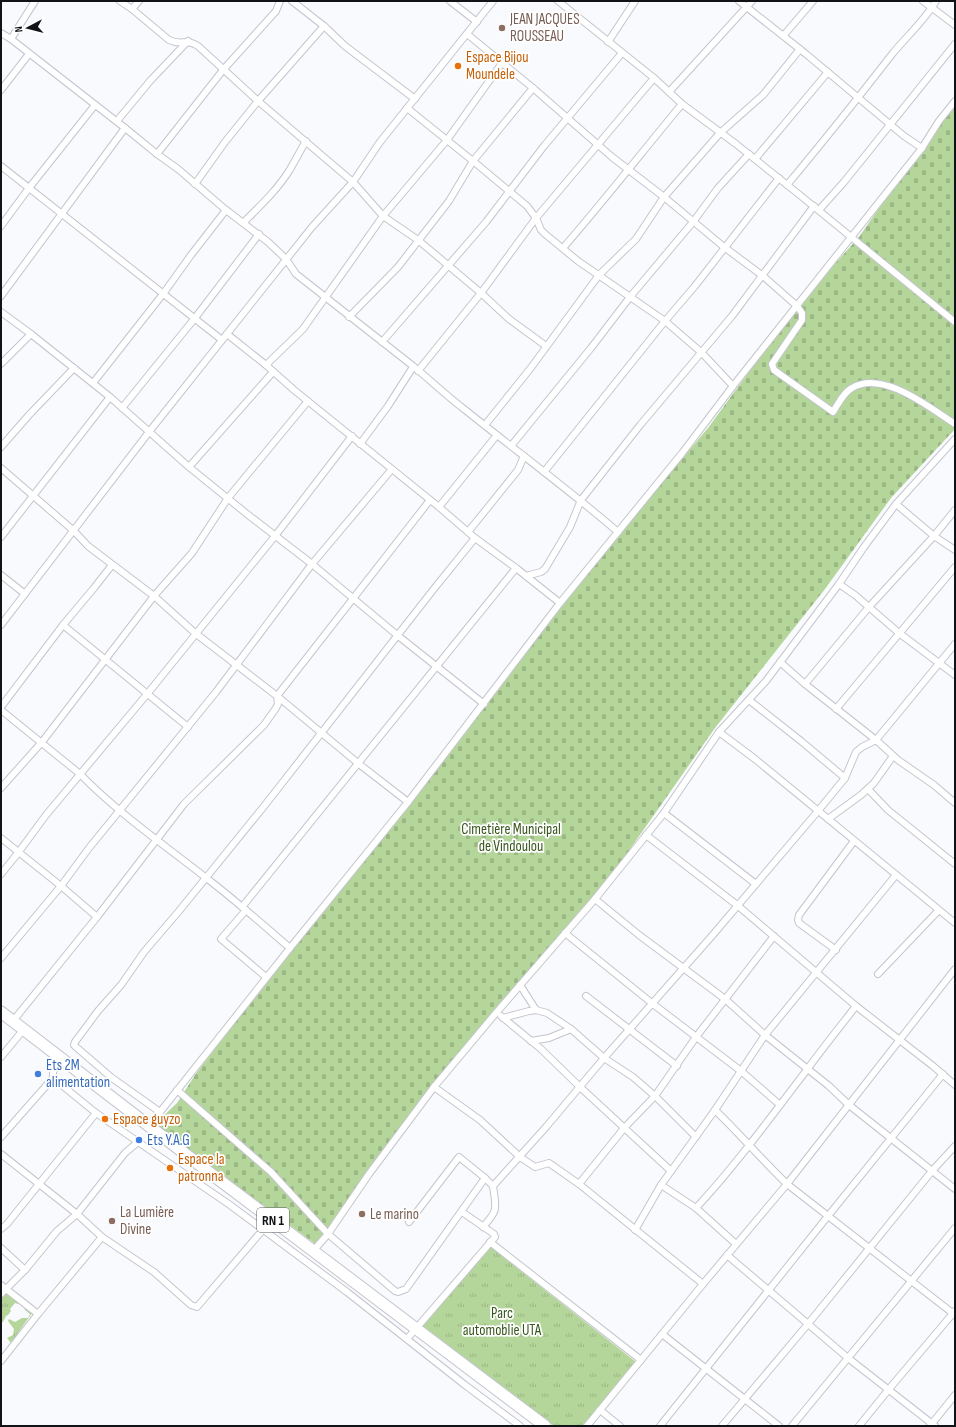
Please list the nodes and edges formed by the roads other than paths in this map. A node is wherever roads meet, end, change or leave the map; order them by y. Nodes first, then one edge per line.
1 (35, 1) edge
2 (120, 1) edge
3 (139, 1) edge
4 (280, 1) edge
5 (292, 1) edge
6 (450, 1) edge
7 (493, 1) edge
8 (558, 1) edge
9 (635, 1) edge
10 (739, 1) edge
11 (752, 1) edge
12 (813, 1) edge
13 (923, 1) edge
14 (936, 1) edge
15 (747, 8) junction
16 (932, 8) junction
17 (132, 9) junction
18 (477, 22) junction
19 (955, 25) edge
20 (324, 26) junction
21 (1, 33) edge
22 (467, 34) junction
23 (784, 35) junction
24 (11, 39) junction
25 (188, 41) junction
26 (608, 42) junction
27 (955, 44) edge
28 (800, 49) junction
29 (622, 53) junction
30 (29, 54) junction
31 (502, 63) junction
32 (223, 70) junction
33 (828, 72) junction
34 (654, 78) junction
35 (532, 88) junction
36 (1, 90) edge
37 (670, 92) junction
38 (858, 96) junction
39 (415, 99) junction
40 (955, 100) edge
41 (258, 101) junction
42 (682, 104) junction
43 (95, 105) junction
44 (407, 108) junction
45 (567, 118) junction
46 (117, 121) junction
47 (891, 124) junction
48 (125, 128) junction
49 (720, 132) junction
50 (447, 140) junction
51 (306, 141) junction
52 (598, 144) junction
53 (922, 148) junction
54 (157, 154) junction
55 (749, 154) junction
56 (755, 159) junction
57 (474, 161) junction
58 (1, 166) edge
59 (628, 169) junction
60 (778, 178) junction
61 (353, 182) junction
62 (195, 184) junction
63 (787, 185) junction
64 (29, 188) junction
65 (508, 191) junction
66 (664, 197) junction
67 (814, 206) junction
68 (226, 210) junction
69 (819, 210) junction
70 (62, 214) junction
71 (384, 216) junction
72 (536, 218) junction
73 (244, 222) junction
74 (693, 222) junction
75 (1, 226) edge
76 (260, 234) junction
77 (851, 237) junction
78 (418, 240) junction
79 (724, 247) junction
80 (562, 248) junction
81 (286, 259) junction
82 (448, 265) junction
83 (599, 275) junction
84 (763, 276) junction
85 (481, 293) junction
86 (163, 294) junction
87 (1, 296) edge
88 (325, 297) junction
89 (630, 297) junction
90 (797, 306) junction
91 (1, 312) edge
92 (349, 317) junction
93 (195, 318) junction
94 (665, 321) junction
95 (955, 322) edge
96 (31, 334) junction
97 (224, 337) junction
98 (382, 342) junction
99 (546, 346) junction
100 (702, 353) junction
101 (1, 364) edge
102 (266, 365) junction
103 (74, 368) junction
104 (416, 369) junction
105 (273, 372) junction
106 (93, 383) junction
107 (733, 386) junction
108 (110, 397) junction
109 (308, 401) junction
110 (122, 408) junction
111 (955, 424) edge
112 (486, 425) junction
113 (149, 432) junction
114 (497, 435) junction
115 (352, 436) junction
116 (955, 439) edge
117 (360, 444) junction
118 (511, 446) junction
119 (1, 447) edge
120 (524, 456) junction
121 (189, 467) junction
122 (1, 468) edge
123 (392, 469) junction
124 (544, 472) junction
125 (33, 495) junction
126 (228, 498) junction
127 (430, 500) junction
128 (581, 500) junction
129 (896, 504) junction
130 (439, 507) junction
131 (955, 510) edge
132 (74, 531) junction
133 (468, 532) junction
134 (618, 532) junction
135 (275, 536) junction
136 (934, 536) junction
137 (1, 537) edge
138 (475, 538) junction
139 (955, 550) edge
140 (312, 564) junction
141 (112, 565) junction
142 (955, 567) edge
143 (516, 568) junction
144 (1, 575) edge
145 (526, 576) junction
146 (839, 584) junction
147 (25, 594) junction
148 (154, 596) junction
149 (354, 598) junction
150 (560, 603) junction
151 (869, 607) junction
152 (1, 625) edge
153 (63, 625) junction
154 (195, 633) junction
155 (899, 633) junction
156 (397, 635) junction
157 (955, 644) edge
158 (104, 659) junction
159 (780, 662) junction
160 (236, 664) junction
161 (939, 664) junction
162 (436, 666) junction
163 (955, 674) edge
164 (805, 684) junction
165 (148, 693) junction
166 (277, 696) junction
167 (749, 700) junction
168 (484, 704) junction
169 (1, 707) edge
170 (836, 709) junction
171 (1, 710) edge
172 (188, 727) junction
173 (719, 732) junction
174 (321, 733) junction
175 (876, 740) junction
176 (42, 742) junction
177 (893, 756) junction
178 (359, 764) junction
179 (80, 774) junction
180 (844, 778) junction
181 (1, 788) edge
182 (868, 789) junction
183 (408, 802) junction
184 (955, 803) edge
185 (120, 810) junction
186 (818, 811) junction
187 (664, 813) junction
188 (828, 819) junction
189 (646, 835) junction
190 (1, 838) edge
191 (156, 840) junction
192 (854, 841) junction
193 (18, 853) junction
194 (955, 864) edge
195 (1, 874) edge
196 (896, 875) junction
197 (206, 877) junction
198 (756, 884) junction
199 (61, 886) junction
200 (595, 899) junction
201 (737, 905) junction
202 (244, 909) junction
203 (938, 911) junction
204 (97, 917) junction
205 (955, 923) edge
206 (565, 933) junction
207 (774, 936) junction
208 (290, 948) junction
209 (836, 950) junction
210 (1, 958) edge
211 (684, 967) junction
212 (955, 969) edge
213 (817, 972) junction
214 (878, 974) dead end
215 (266, 978) junction
216 (520, 985) junction
217 (586, 996) dead end
218 (725, 999) junction
219 (652, 1004) junction
220 (856, 1006) junction
221 (536, 1010) junction
222 (1, 1012) edge
223 (496, 1013) junction
224 (503, 1018) junction
225 (13, 1021) junction
226 (24, 1029) junction
227 (571, 1029) junction
228 (629, 1030) junction
229 (765, 1035) junction
230 (696, 1037) junction
231 (900, 1040) junction
232 (531, 1041) junction
233 (1, 1057) edge
234 (604, 1058) junction
235 (65, 1062) junction
236 (677, 1066) junction
237 (807, 1069) junction
238 (741, 1071) junction
239 (943, 1074) junction
240 (53, 1078) junction
241 (955, 1084) edge
242 (434, 1087) junction
243 (580, 1087) junction
244 (177, 1090) junction
245 (655, 1096) junction
246 (849, 1104) junction
247 (780, 1105) junction
248 (715, 1110) junction
249 (160, 1112) junction
250 (96, 1113) junction
251 (149, 1126) junction
252 (625, 1127) junction
253 (1, 1137) edge
254 (696, 1138) junction
255 (891, 1138) junction
256 (138, 1142) junction
257 (750, 1146) junction
258 (955, 1146) edge
259 (1, 1154) edge
260 (520, 1157) junction
261 (671, 1171) junction
262 (932, 1171) junction
263 (485, 1178) junction
264 (40, 1183) junction
265 (579, 1184) junction
266 (787, 1184) junction
267 (661, 1185) junction
268 (493, 1186) junction
269 (955, 1189) edge
270 (696, 1208) junction
271 (462, 1212) junction
272 (77, 1214) junction
273 (828, 1216) junction
274 (272, 1219) junction
275 (409, 1222) dead end
276 (483, 1227) junction
277 (955, 1228) edge
278 (1, 1229) edge
279 (635, 1230) junction
280 (263, 1231) junction
281 (328, 1234) junction
282 (102, 1237) junction
283 (490, 1242) junction
284 (736, 1244) junction
285 (1, 1248) edge
286 (870, 1248) junction
287 (313, 1251) junction
288 (728, 1255) junction
289 (25, 1270) junction
290 (912, 1281) junction
291 (703, 1284) junction
292 (3, 1287) edge
293 (769, 1290) junction
294 (1, 1294) edge
295 (954, 1313) edge
296 (38, 1314) junction
297 (808, 1324) junction
298 (416, 1328) junction
299 (662, 1334) junction
300 (407, 1339) junction
301 (848, 1358) junction
302 (641, 1360) junction
303 (1, 1361) edge
304 (705, 1368) junction
305 (889, 1389) junction
306 (955, 1395) edge
307 (744, 1399) junction
308 (600, 1410) junction
309 (932, 1425) edge
310 (520, 1426) edge
311 (545, 1426) edge
312 (587, 1426) edge
313 (620, 1426) edge
314 (660, 1426) edge
315 (722, 1426) edge
316 (779, 1426) edge
317 (792, 1426) edge
318 (860, 1426) edge

1 - 24 street
2 - 17 street
3 - 17 street
4 - 32 street
5 - 20 street
6 - 18 street
7 - 18 street
8 - 26 street
9 - 26 street
10 - 15 street
11 - 15 street
12 - 23 street
13 - 16 street
14 - 16 street
15 - 23 street
15 - 37 street
16 - 19 street
16 - 38 street
17 - 25 street
18 - 22 street
20 - 39 street
20 - 41 street
21 - 24 street
22 - 31 street
22 - 39 street
23 - 28 street
24 - 30 street
25 - 32 street
25 - 46 street
26 - 29 street
27 - 47 street
28 - 33 street
28 - 49 street
29 - 34 street
29 - 45 street
30 - 36 street
30 - 43 street
31 - 35 street
31 - 50 street
32 - 41 street
32 - 54 street
33 - 38 street
33 - 56 street
34 - 37 street
34 - 52 street
35 - 45 street
35 - 57 street
37 - 42 street
38 - 47 street
38 - 63 street
39 - 44 street
40 - 53 street
41 - 51 street
41 - 62 street
42 - 49 street
42 - 59 street
43 - 46 street
43 - 64 street
44 - 50 street
44 - 61 street
45 - 52 street
45 - 65 street
46 - 48 street
47 - 53 street
47 - 69 street
48 - 54 street
48 - 70 street
49 - 55 street
49 - 66 street
50 - 57 street
50 - 71 street
51 - 61 street
51 - 73 street
52 - 59 street
52 - 72 street
53 - 77 street
54 - 62 street
55 - 56 street
55 - 74 street
56 - 60 street
57 - 65 street
57 - 78 street
58 - 64 street
59 - 66 street
59 - 80 street
60 - 63 street
60 - 79 street
61 - 71 street
61 - 81 street
62 - 68 street
63 - 67 street
64 - 70 street
64 - 75 street
65 - 72 street
65 - 82 street
66 - 74 street
66 - 83 street
67 - 69 street
67 - 84 street
68 - 73 street
68 - 86 street
69 - 77 street
70 - 86 street
70 - 87 street
71 - 78 street
71 - 88 street
72 - 80 street
72 - 85 street
73 - 76 street
74 - 79 street
74 - 89 street
76 - 81 street
76 - 93 street
77 - 90 street
77 - 95 street
78 - 82 street
78 - 92 street
79 - 84 street
79 - 94 street
80 - 83 street
81 - 88 street
81 - 97 street
82 - 85 street
82 - 98 street
83 - 89 street
83 - 99 street
84 - 90 street
84 - 100 street
85 - 99 street
85 - 104 street
86 - 93 street
86 - 106 street
88 - 92 street
88 - 102 street
89 - 94 street
89 - 118 street
90 - 107 street
90 - 111 street
91 - 96 street
92 - 98 street
93 - 97 street
93 - 110 street
94 - 100 street
94 - 124 street
96 - 101 street
96 - 103 street
97 - 102 street
97 - 113 street
98 - 104 street
99 - 112 street
100 - 107 street
100 - 128 street
102 - 105 street
103 - 106 street
103 - 119 street
104 - 112 street
104 - 117 street
105 - 109 street
105 - 121 street
106 - 108 street
107 - 134 street
108 - 110 street
108 - 125 street
109 - 115 street
109 - 126 street
110 - 113 street
112 - 114 street
113 - 121 street
113 - 132 street
114 - 118 street
114 - 130 street
115 - 117 street
115 - 135 street
116 - 129 street
117 - 123 street
118 - 120 street
120 - 124 street
120 - 133 street
121 - 126 street
122 - 125 street
123 - 127 street
123 - 140 street
124 - 128 street
125 - 132 street
125 - 137 street
126 - 135 street
126 - 148 street
127 - 130 street
127 - 149 street
128 - 134 street
128 - 145 street
129 - 136 street
129 - 146 street
130 - 133 street
131 - 136 street
132 - 141 street
132 - 147 street
133 - 138 street
134 - 150 street
135 - 140 street
135 - 154 street
136 - 139 street
136 - 151 street
138 - 143 street
138 - 156 street
140 - 149 street
140 - 160 street
141 - 148 street
141 - 153 street
142 - 155 street
143 - 145 street
143 - 162 street
144 - 147 street
145 - 150 street
146 - 151 street
146 - 159 street
147 - 152 street
148 - 154 street
148 - 158 street
149 - 156 street
149 - 166 street
150 - 168 street
151 - 155 street
151 - 164 street
153 - 158 street
153 - 169 street
154 - 160 street
154 - 165 street
155 - 161 street
155 - 170 street
156 - 162 street
156 - 174 street
157 - 161 street
158 - 165 street
158 - 176 street
159 - 164 street
159 - 167 street
160 - 166 street
160 - 172 street
161 - 163 street
161 - 175 street
162 - 168 street
162 - 178 street
164 - 170 street
165 - 172 street
165 - 179 street
166 - 174 street
166 - 191 street
167 - 173 street
167 - 180 street
168 - 183 street
170 - 175 street
171 - 176 street
172 - 185 street
173 - 186 street
173 - 187 street
174 - 178 street
174 - 197 street
175 - 177 street
175 - 180 street
176 - 179 street
176 - 181 street
177 - 182 street
177 - 184 street
178 - 183 street
178 - 202 street
179 - 185 street
179 - 193 street
180 - 186 street
182 - 188 street
182 - 194 street
183 - 208 street
185 - 191 street
185 - 199 street
186 - 188 street
186 - 198 street
187 - 189 street
187 - 198 street
188 - 192 street
189 - 200 street
189 - 201 street
190 - 193 street
191 - 197 street
191 - 204 street
192 - 196 street
192 - 209 street
193 - 195 street
193 - 199 street
196 - 203 street
196 - 209 street
197 - 202 street
197 - 249 street
198 - 201 street
199 - 204 street
199 - 210 street
200 - 206 street
200 - 211 street
201 - 207 street
201 - 211 street
202 - 208 street
202 - 215 street
203 - 205 street
203 - 214 street
204 - 225 street
206 - 216 street
206 - 219 street
207 - 213 street
207 - 218 street
208 - 215 street
209 - 213 street
211 - 218 street
211 - 219 street
212 - 231 street
213 - 220 street
213 - 229 street
215 - 244 street
216 - 221 street
216 - 223 street
217 - 228 street
218 - 229 street
218 - 230 street
219 - 228 street
219 - 230 street
220 - 231 street
220 - 237 street
221 - 224 street
221 - 227 street
222 - 225 highway, RN 1
223 - 224 street
223 - 242 street
224 - 232 street
225 - 226 highway, RN 1
226 - 233 street
226 - 235 highway, RN 1
227 - 232 street
227 - 234 street
228 - 234 street
228 - 236 street
229 - 237 street
229 - 238 street
230 - 236 street
230 - 238 street
231 - 239 street
231 - 246 street
232 - 243 street
234 - 243 street
234 - 245 street
235 - 240 street
235 - 251 highway, RN 1
236 - 245 street
237 - 246 street
237 - 247 street
238 - 247 street
238 - 248 street
239 - 241 street
239 - 255 street
240 - 250 street
240 - 253 street
242 - 260 street
242 - 281 street
243 - 252 street
243 - 260 street
244 - 249 street
244 - 281 street
245 - 252 street
245 - 254 street
246 - 255 street
246 - 266 street
247 - 257 street
248 - 254 street
248 - 257 street
249 - 251 street
250 - 256 street
250 - 264 street
251 - 274 highway, RN 1
252 - 261 street
252 - 265 street
254 - 261 street
255 - 262 street
255 - 273 street
256 - 272 street
256 - 280 street
257 - 266 street
257 - 270 street
258 - 262 street
259 - 264 street
260 - 265 street
260 - 268 street
261 - 267 street
262 - 269 street
262 - 286 street
263 - 268 street
263 - 271 street
263 - 275 street
264 - 272 street
264 - 278 street
265 - 279 street
266 - 273 street
266 - 284 street
267 - 270 street
267 - 279 street
268 - 276 street
270 - 284 street
271 - 276 street
271 - 281 street
272 - 282 street
272 - 289 street
273 - 286 street
273 - 293 street
274 - 280 street
274 - 287 highway, RN 1
276 - 283 street
277 - 290 street
279 - 291 street
280 - 282 street
280 - 300 street
281 - 287 street
282 - 296 street
283 - 298 street
283 - 302 street
284 - 288 street
285 - 289 street
286 - 290 street
286 - 297 street
287 - 298 highway, RN 1
288 - 291 street
288 - 293 street
289 - 292 street
290 - 295 street
290 - 301 street
291 - 299 street
292 - 294 street
292 - 296 street
293 - 297 street
293 - 304 street
295 - 305 street
296 - 303 street
297 - 301 street
297 - 307 street
298 - 300 street
298 - 311 highway, RN 1
299 - 302 street
299 - 304 street
300 - 310 street
301 - 305 street
301 - 317 street
302 - 308 street
304 - 307 street
304 - 314 street
305 - 309 street
305 - 318 street
306 - 309 street
307 - 315 street
307 - 316 street
308 - 312 street
308 - 313 street

